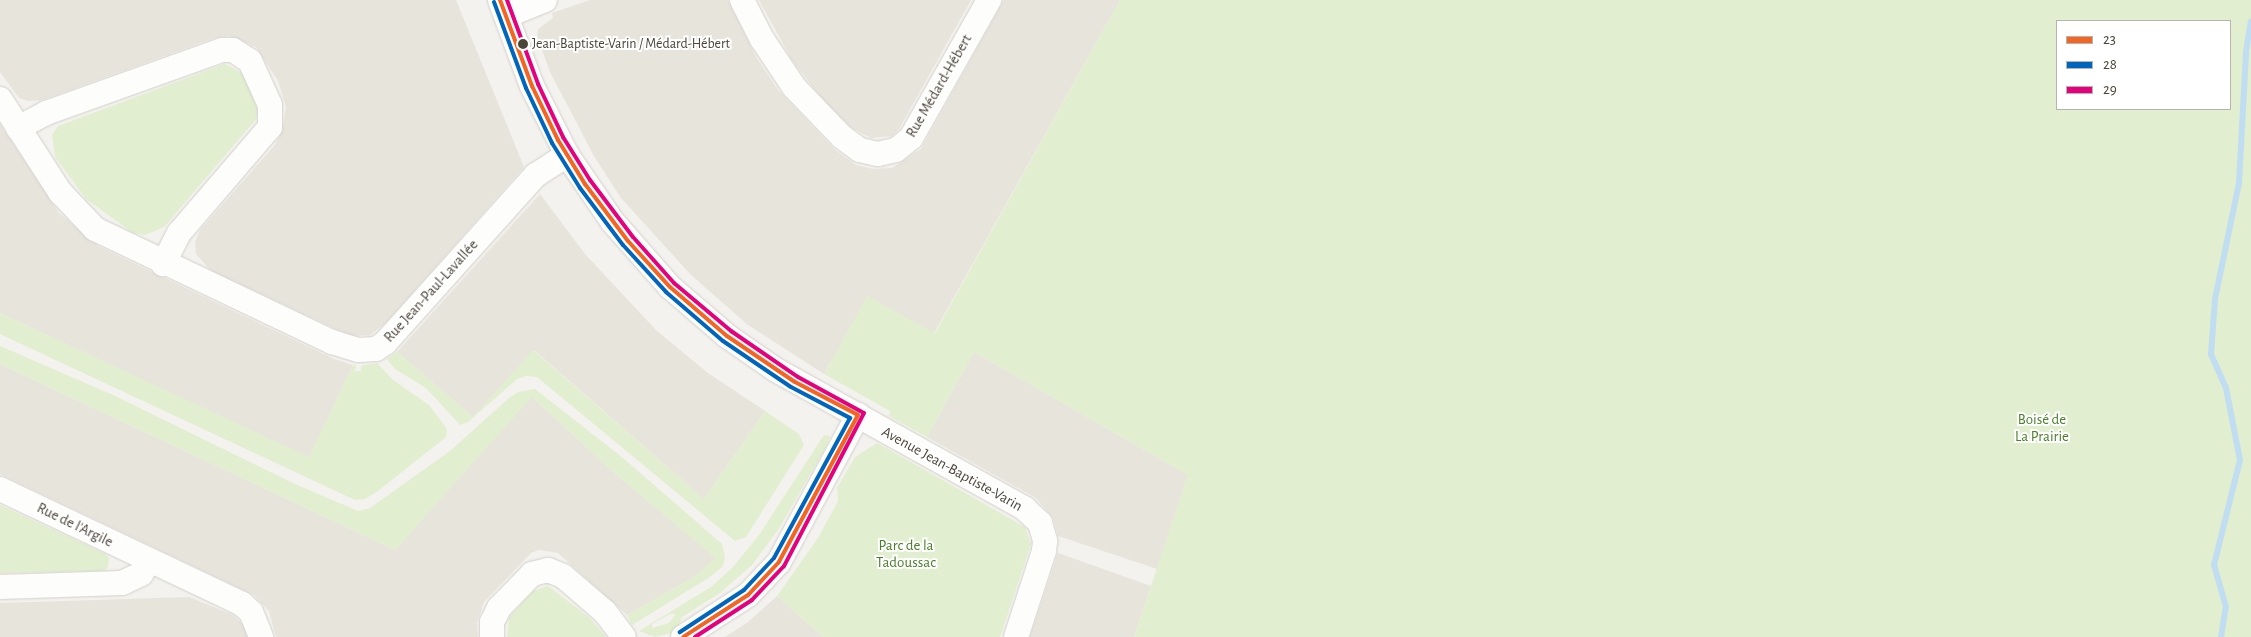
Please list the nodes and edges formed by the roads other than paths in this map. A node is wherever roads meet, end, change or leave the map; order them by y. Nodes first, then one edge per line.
1 (546, 0) edge
2 (742, 0) edge
3 (988, 0) edge
4 (503, 8) edge
5 (0, 99) edge
6 (18, 128) junction
7 (567, 155) junction
8 (163, 264) junction
9 (858, 415) junction
10 (0, 489) edge
11 (149, 561) junction
12 (0, 587) edge
13 (261, 637) edge
14 (492, 637) edge
15 (624, 637) edge
16 (684, 637) edge
17 (1016, 637) edge

1 - 4 street
2 - 3 street, Rue Médard-Hébert
4 - 7 street, Avenue Jean-Baptiste-Varin
5 - 6 street, Rue Jean-Paul-Lavallée
6 - 8 street, Rue Jean-Paul-Lavallée
6 - 8 street
7 - 8 street, Rue Jean-Paul-Lavallée
7 - 9 street, Avenue Jean-Baptiste-Varin
9 - 16 street
9 - 17 street, Avenue Jean-Baptiste-Varin
10 - 11 street, Rue de l'Argile
11 - 12 street
11 - 13 street, Rue de l'Argile
14 - 15 street

